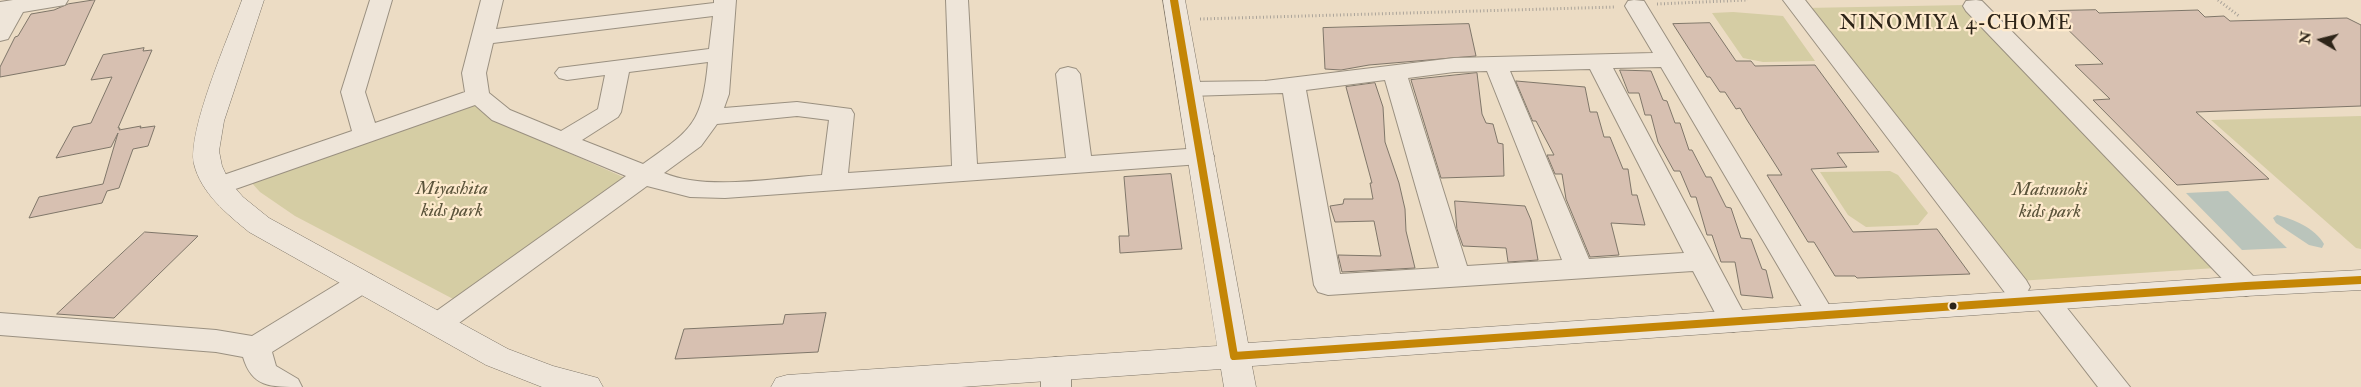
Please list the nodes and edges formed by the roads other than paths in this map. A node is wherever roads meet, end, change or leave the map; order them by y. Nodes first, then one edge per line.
1 (57, 0) edge
2 (253, 0) edge
3 (381, 0) edge
4 (492, 0) edge
5 (957, 0) edge
6 (1174, 0) edge
7 (1794, 0) edge
8 (725, 4) edge
9 (1636, 6) road end
10 (1974, 6) dead end
11 (8, 8) edge
12 (0, 34) edge
13 (484, 36) junction
14 (722, 54) junction
15 (1668, 60) junction
16 (1598, 62) junction
17 (1496, 64) junction
18 (618, 67) junction
19 (567, 73) dead end
20 (1395, 73) junction
21 (1068, 74) dead end
22 (1294, 84) junction
23 (1190, 90) junction
24 (478, 96) junction
25 (709, 117) junction
26 (366, 135) junction
27 (563, 142) junction
28 (1201, 156) junction
29 (1080, 165) junction
30 (965, 174) junction
31 (645, 177) junction
32 (834, 183) junction
33 (218, 186) junction
34 (1702, 261) junction
35 (1579, 269) junction
36 (1456, 277) junction
37 (2361, 280) edge
38 (362, 282) junction
39 (2246, 286) junction
40 (2016, 287) dead end
41 (2045, 300) junction
42 (1821, 315) junction
43 (1733, 321) junction
44 (0, 324) edge
45 (438, 324) junction
46 (256, 348) junction
47 (1234, 356) junction
48 (1056, 378) edge
49 (885, 384) edge
50 (287, 387) edge
51 (587, 387) edge
52 (787, 387) edge
53 (1240, 387) edge
54 (2115, 387) edge

1 - 11 street
2 - 33 street
3 - 26 street
4 - 13 street
5 - 30 street
6 - 23 street
7 - 40 street
8 - 13 street
8 - 14 street
9 - 15 street
10 - 39 street
11 - 12 street
13 - 24 street
14 - 18 street
14 - 25 street
15 - 16 street
15 - 42 street
16 - 17 street
16 - 34 street
17 - 20 street
17 - 35 street
18 - 19 street
18 - 27 street
20 - 22 street
20 - 36 street
21 - 29 street
22 - 23 street
22 - 36 street
23 - 28 street
24 - 26 street
24 - 27 street
25 - 31 street
25 - 32 street
26 - 33 street
27 - 31 street
28 - 29 street
28 - 47 street
29 - 30 street
30 - 32 street
31 - 32 street
31 - 45 street
33 - 38 street
34 - 35 street
34 - 43 street
35 - 36 street
37 - 39 street
38 - 45 street
38 - 46 street
39 - 41 street
41 - 42 street
41 - 54 street
42 - 43 street
43 - 47 street
44 - 46 street
45 - 51 street
46 - 50 street
47 - 48 street
47 - 53 street
48 - 49 street
49 - 52 street

